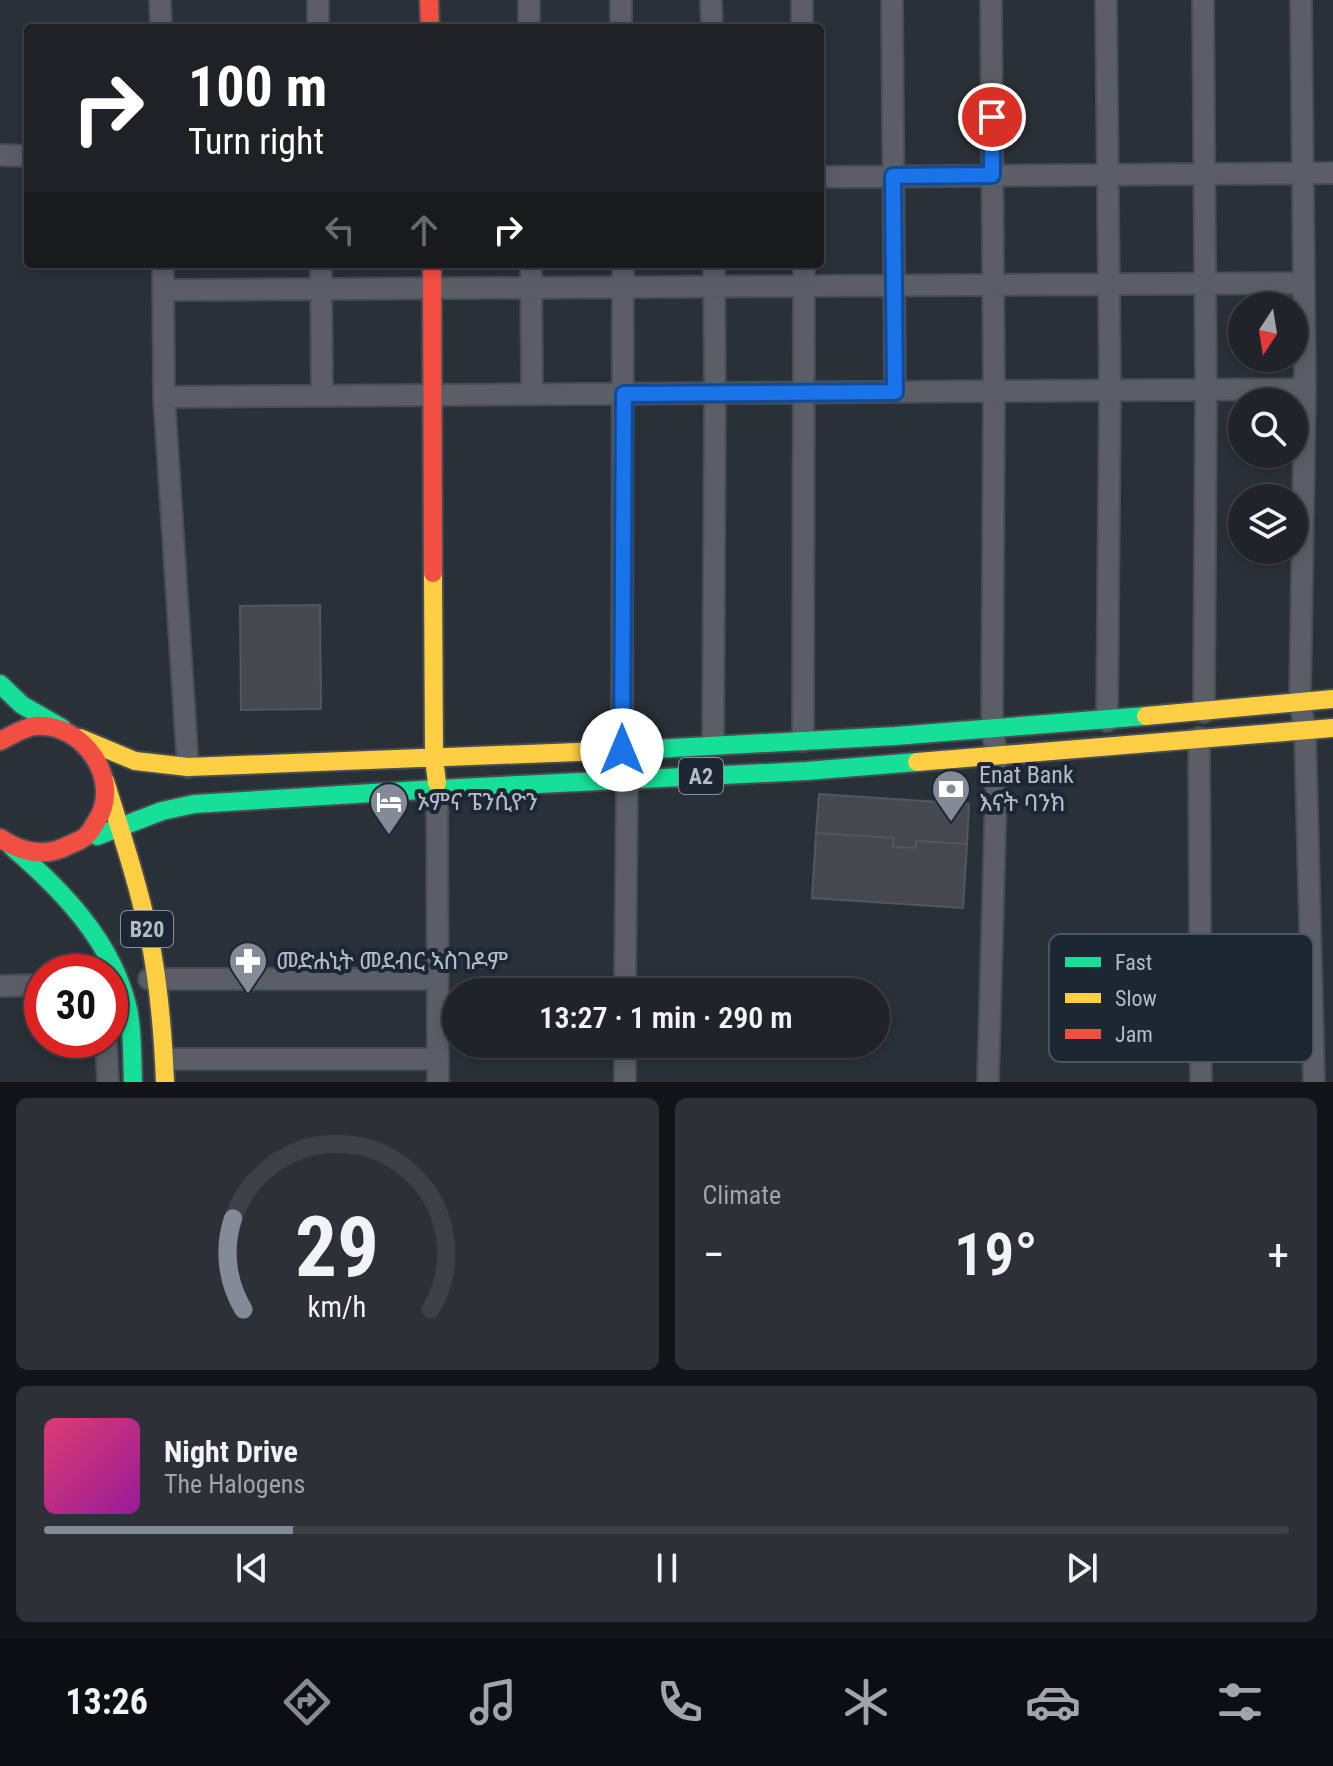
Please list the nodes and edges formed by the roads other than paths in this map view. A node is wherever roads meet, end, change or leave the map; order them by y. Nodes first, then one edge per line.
1 (160, 0) edge
2 (318, 0) edge
3 (429, 0) edge
4 (529, 0) edge
5 (621, 0) edge
6 (711, 0) edge
7 (802, 0) edge
8 (892, 0) edge
9 (991, 0) edge
10 (1106, 0) edge
11 (1203, 0) edge
12 (1301, 0) edge
13 (161, 24) edge
14 (318, 24) edge
15 (430, 24) edge
16 (529, 24) edge
17 (621, 24) edge
18 (712, 24) edge
19 (802, 24) edge
20 (0, 155) edge
21 (24, 156) edge
22 (1333, 173) edge
23 (1204, 174) junction
24 (1303, 174) junction
25 (992, 175) junction
26 (1108, 175) junction
27 (893, 176) junction
28 (824, 177) edge
29 (163, 268) edge
30 (321, 268) edge
31 (432, 268) edge
32 (531, 268) edge
33 (623, 268) edge
34 (714, 268) edge
35 (804, 268) edge
36 (1304, 283) junction
37 (1109, 284) junction
38 (1206, 284) junction
39 (994, 285) junction
40 (804, 286) junction
41 (894, 286) junction
42 (714, 287) junction
43 (531, 288) junction
44 (624, 288) junction
45 (321, 289) junction
46 (432, 289) junction
47 (163, 290) junction
48 (1305, 388) edge
49 (1206, 390) junction
50 (1228, 390) edge
51 (1110, 391) junction
52 (895, 392) junction
53 (994, 392) junction
54 (805, 393) junction
55 (532, 394) junction
56 (624, 394) junction
57 (715, 394) junction
58 (433, 395) junction
59 (322, 396) junction
60 (164, 397) junction
61 (1304, 468) edge
62 (0, 684) edge
63 (1333, 699) edge
64 (1300, 702) junction
65 (1204, 712) junction
66 (1107, 721) junction
67 (1333, 728) edge
68 (992, 730) junction
69 (1305, 730) junction
70 (76, 736) junction
71 (1199, 738) junction
72 (0, 741) edge
73 (803, 741) junction
74 (713, 745) junction
75 (622, 750) junction
76 (997, 755) junction
77 (434, 758) junction
78 (188, 767) junction
79 (627, 780) junction
80 (105, 781) junction
81 (437, 789) junction
82 (119, 827) junction
83 (3, 840) edge
84 (75, 844) junction
85 (1200, 934) edge
86 (1310, 934) edge
87 (107, 954) edge
88 (625, 978) edge
89 (156, 979) junction
90 (437, 979) junction
91 (128, 980) edge
92 (24, 985) edge
93 (0, 986) edge
94 (128, 1007) edge
95 (1313, 1043) edge
96 (107, 1058) edge
97 (625, 1058) edge
98 (165, 1059) junction
99 (438, 1059) junction
100 (1201, 1062) edge
101 (108, 1082) edge
102 (133, 1082) edge
103 (165, 1082) edge
104 (438, 1082) edge
105 (625, 1082) edge
106 (988, 1082) edge
107 (1201, 1082) edge
108 (1314, 1082) edge

1 - 13 street
2 - 14 street
3 - 15 main road
4 - 16 street
5 - 17 street
6 - 18 street
7 - 19 street
8 - 27 street
9 - 25 street
10 - 26 street
11 - 23 street
12 - 24 street
20 - 21 street
22 - 24 street
23 - 24 street
23 - 26 street
23 - 38 street
24 - 36 street
25 - 26 street
25 - 27 street
25 - 39 street
26 - 37 street
27 - 28 street
27 - 41 street
29 - 47 street
30 - 45 street
31 - 46 main road
32 - 43 street
33 - 44 street
34 - 42 street
35 - 40 street
36 - 38 street
36 - 48 street
37 - 38 street
37 - 39 street
37 - 51 street
38 - 49 street
39 - 41 street
39 - 53 street
40 - 41 street
40 - 42 street
40 - 54 street
41 - 52 street
42 - 44 street
42 - 57 street
43 - 44 street
43 - 46 street
43 - 55 street
44 - 56 street
45 - 46 street
45 - 47 street
45 - 59 street
46 - 58 main road
47 - 60 street
49 - 50 street
49 - 51 street
49 - 65 street
51 - 53 street
51 - 66 street
52 - 53 street
52 - 54 street
53 - 68 street
54 - 57 street
54 - 73 street
55 - 56 street
55 - 58 street
56 - 57 street
56 - 75 street
57 - 74 street
58 - 59 street
58 - 77 main road
59 - 60 street
60 - 78 street
61 - 64 street
62 - 70 main road, A2
63 - 64 main road, A2
64 - 65 main road, A2
64 - 69 street
65 - 66 main road, A2
66 - 68 main road, A2
67 - 69 main road, A2
68 - 73 main road, A2
68 - 76 street
69 - 71 main road, A2
69 - 86 street
70 - 72 main road, A2
70 - 78 main road, A2
70 - 80 main road, A2
71 - 76 main road, A2
71 - 85 street
73 - 74 main road, A2
74 - 75 main road, A2
75 - 77 main road, A2
75 - 79 street
76 - 79 main road, A2
76 - 106 street
77 - 78 main road, A2
77 - 81 main road
79 - 81 main road, A2
79 - 88 street
80 - 82 main road, B20
80 - 84 main road
81 - 82 main road, A2
81 - 90 street
82 - 84 main road, A2
82 - 89 main road, B20
83 - 84 main road, A2
83 - 87 main road, B20
89 - 90 street
89 - 91 street
89 - 98 main road, B20
90 - 99 street
92 - 93 street
94 - 102 main road, B20
95 - 108 street
96 - 101 street
97 - 105 street
98 - 99 street
98 - 103 main road, B20
99 - 104 street
100 - 107 street

